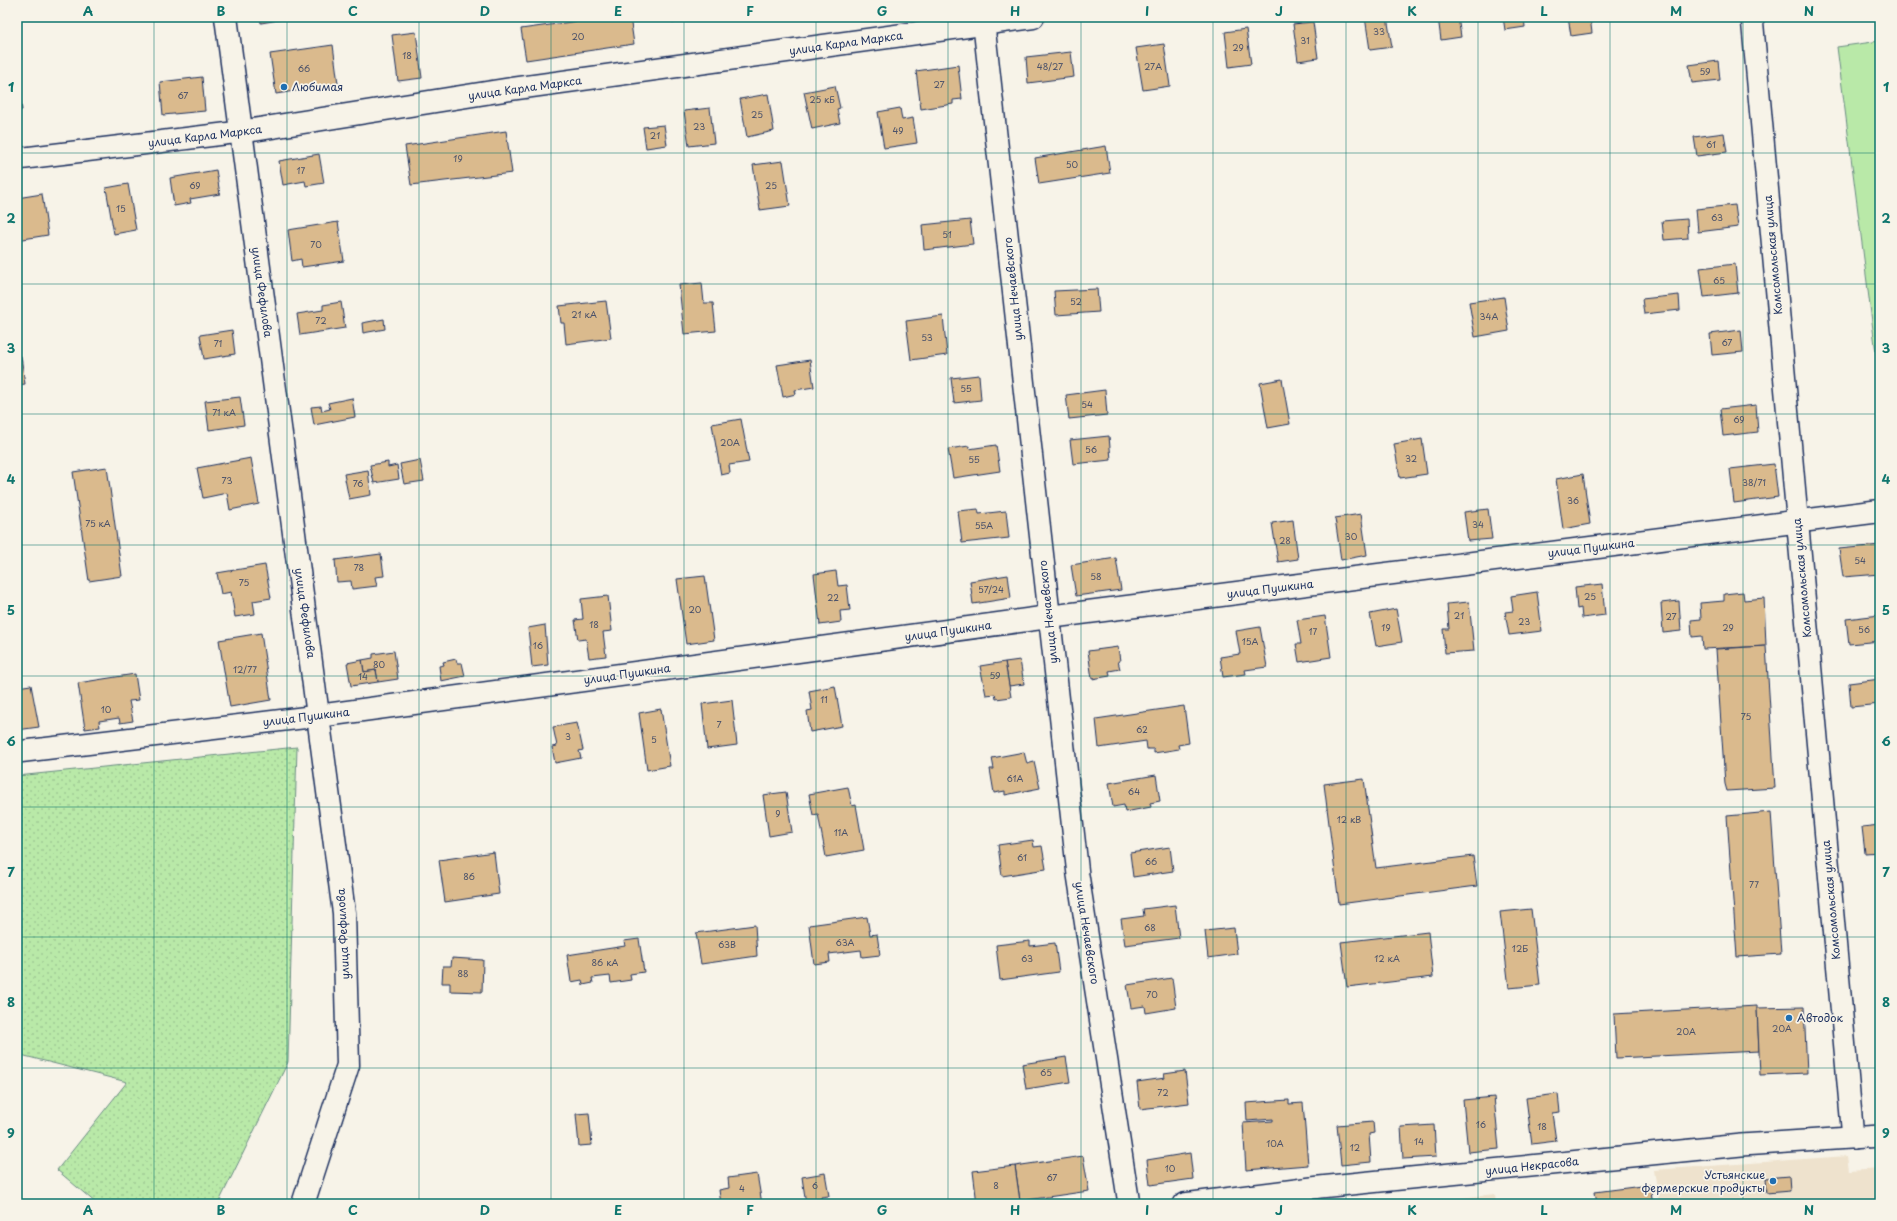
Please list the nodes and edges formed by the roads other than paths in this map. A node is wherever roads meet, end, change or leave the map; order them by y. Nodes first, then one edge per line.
1 (226, 17) edge
2 (1034, 17) edge
3 (1752, 17) edge
4 (984, 20) edge
5 (240, 132) junction
6 (17, 158) edge
7 (1880, 510) edge
8 (1797, 521) junction
9 (1049, 617) junction
10 (318, 716) junction
11 (17, 752) edge
12 (1880, 1136) edge
13 (1853, 1138) junction
14 (303, 1204) edge
15 (1129, 1204) edge
16 (1184, 1204) edge

1 - 5 main road, улица Фефилова
2 - 4 main road, улица Карла Маркса
3 - 8 street, Комсомольская улица
4 - 5 main road, улица Карла Маркса
4 - 9 street, улица Нечаевского
5 - 6 street, улица Карла Маркса
5 - 10 main road, улица Фефилова
7 - 8 main road, улица Пушкина
8 - 9 main road, улица Пушкина
8 - 13 street, Комсомольская улица
9 - 10 main road, улица Пушкина
9 - 15 street, улица Нечаевского
10 - 11 street, улица Пушкина
10 - 14 main road, улица Фефилова
12 - 13 street, улица Некрасова
13 - 16 street, улица Некрасова

